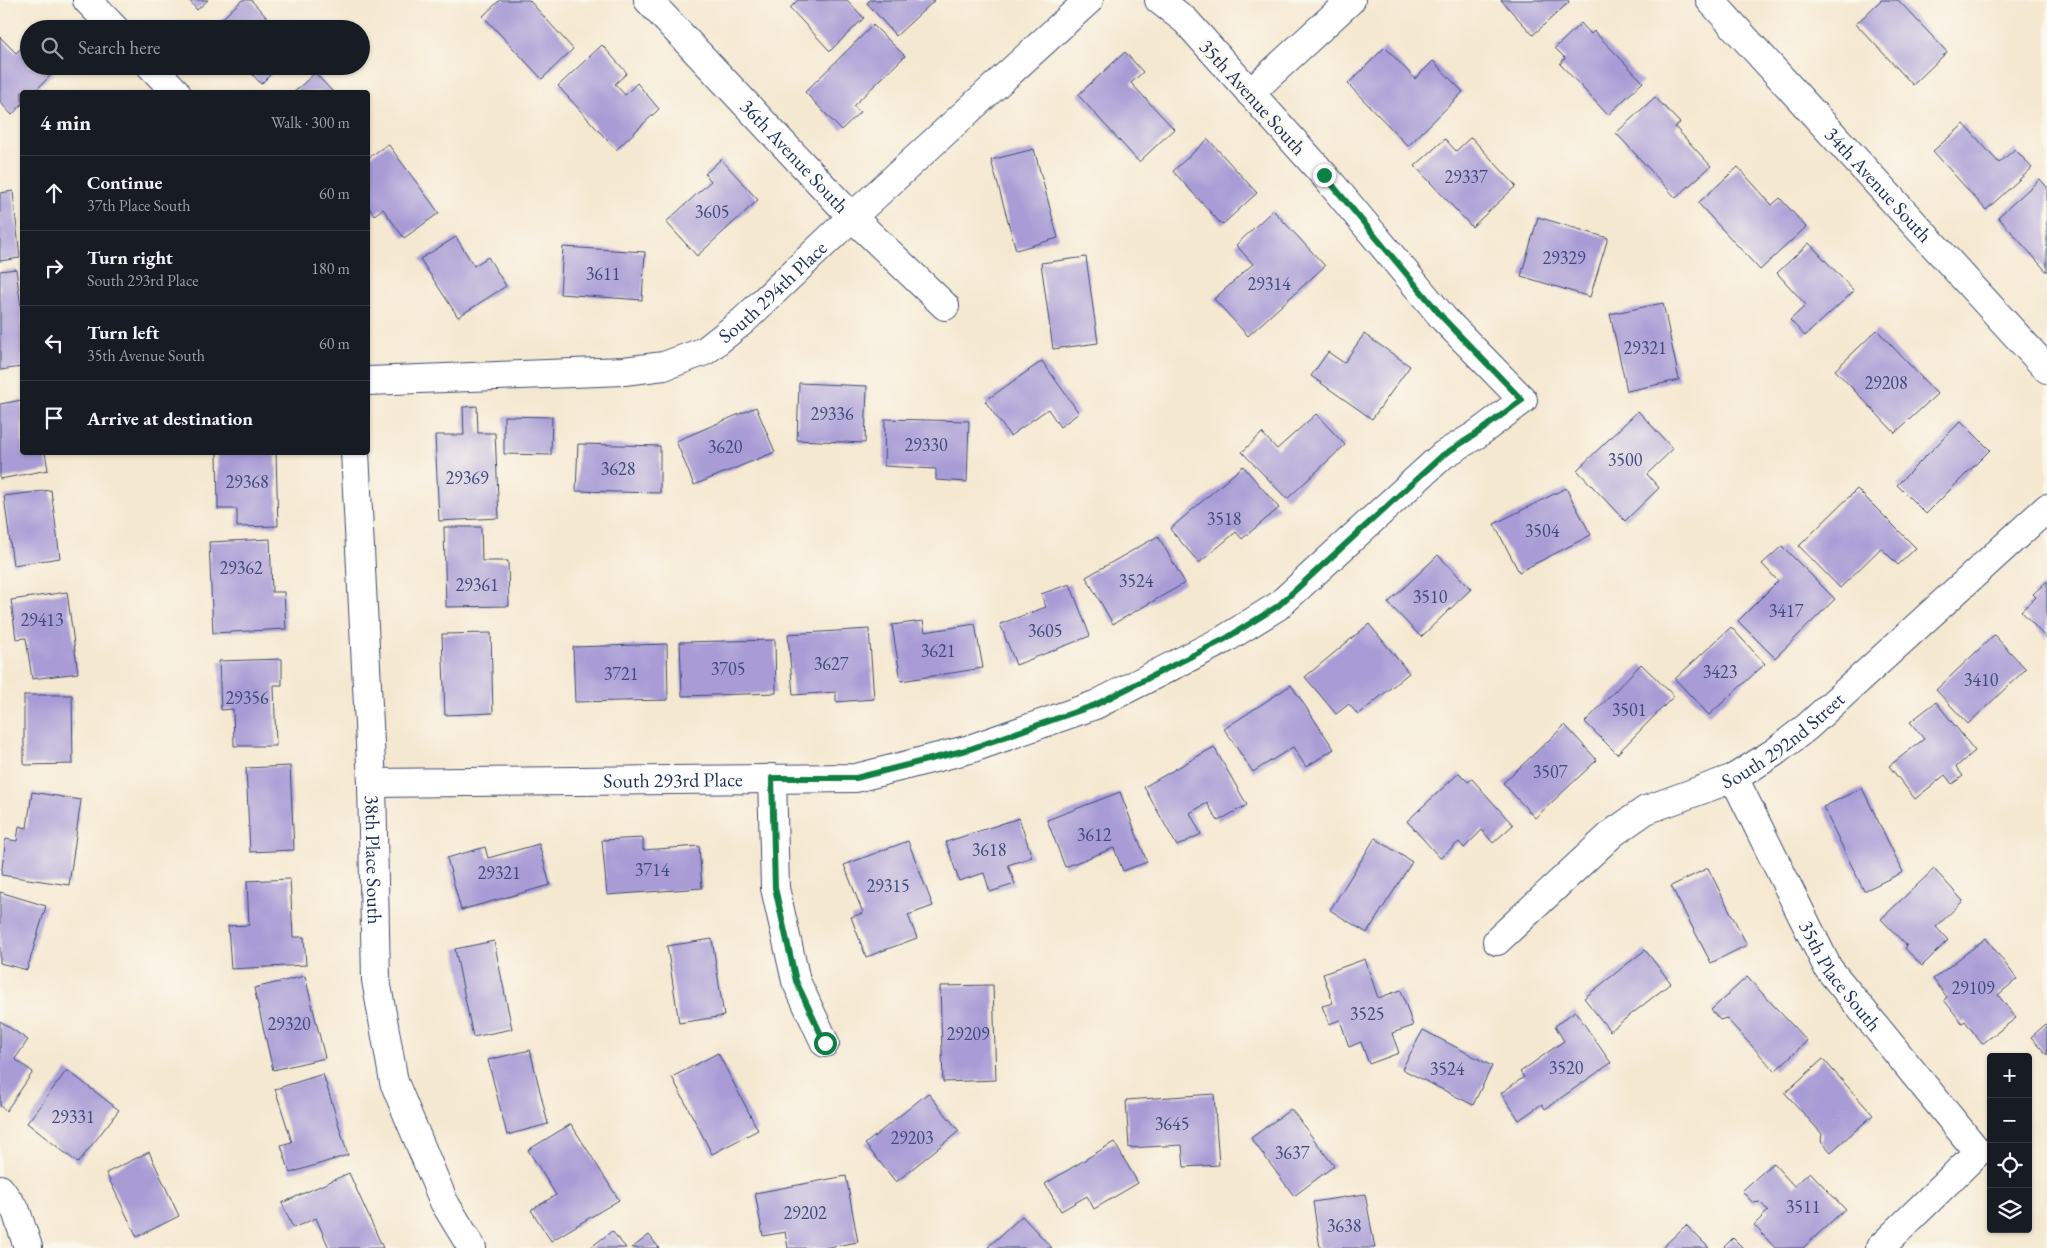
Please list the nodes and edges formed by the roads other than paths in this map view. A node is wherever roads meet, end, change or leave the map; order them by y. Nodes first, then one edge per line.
1 (87, 0) edge
2 (648, 0) edge
3 (1089, 0) edge
4 (1159, 0) edge
5 (1352, 0) edge
6 (1710, 0) edge
7 (106, 20) edge
8 (160, 75) edge
9 (174, 90) edge
10 (1250, 93) junction
11 (852, 217) junction
12 (945, 306) dead end
13 (2047, 369) edge
14 (370, 381) edge
15 (1522, 400) joint
16 (354, 455) edge
17 (2047, 508) edge
18 (772, 778) junction
19 (1734, 778) junction
20 (372, 783) junction
21 (1497, 941) dead end
22 (825, 1043) dead end
23 (0, 1189) edge
24 (28, 1247) edge
25 (472, 1248) edge
26 (1880, 1248) edge

1 - 7 street
2 - 11 street, 36th Avenue South
3 - 11 street, South 294th Place
4 - 10 street, 35th Avenue South
5 - 10 street
6 - 13 street, 34th Avenue South
8 - 9 street
10 - 15 street, 35th Avenue South
11 - 12 street, 36th Avenue South
11 - 14 street, South 294th Place
15 - 18 street, South 293rd Place
16 - 20 street, 38th Place South
17 - 19 street, South 292nd Street
18 - 20 street, South 293rd Place
18 - 22 street
19 - 21 street, South 292nd Street
19 - 26 street, 35th Place South
20 - 25 street, 38th Place South
23 - 24 street

